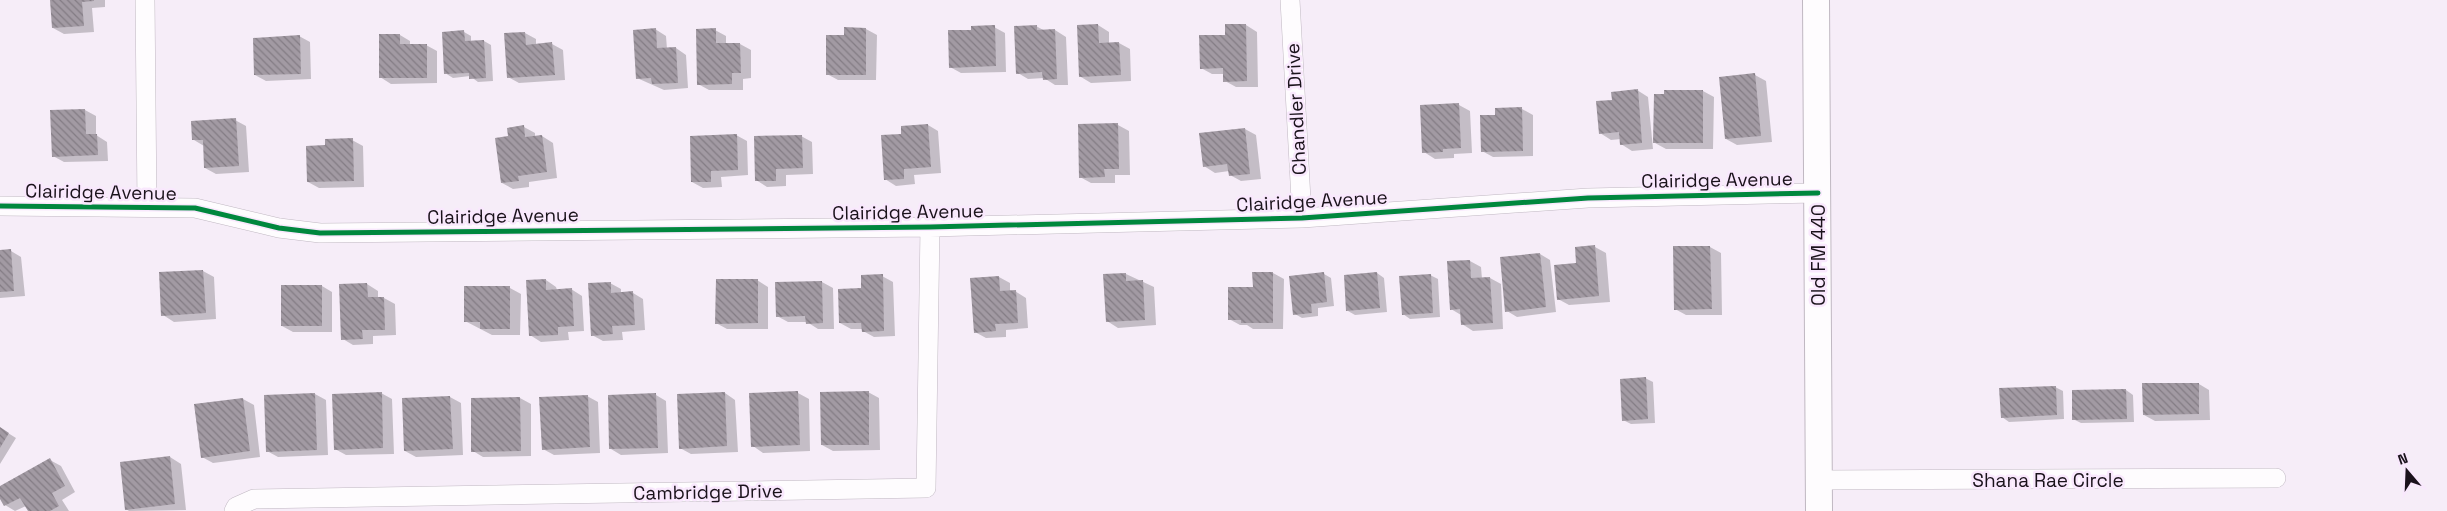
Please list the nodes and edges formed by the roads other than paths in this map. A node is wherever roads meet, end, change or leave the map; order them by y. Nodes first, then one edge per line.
1 (145, 0) edge
2 (1290, 0) edge
3 (1816, 0) edge
4 (1818, 193) junction
5 (0, 206) edge
6 (147, 206) junction
7 (1302, 218) junction
8 (930, 227) junction
9 (2276, 478) dead end
10 (1819, 480) junction
11 (234, 511) edge
12 (1820, 511) edge

1 - 6 street
2 - 7 street, Chandler Drive
3 - 4 street, Old FM 440
4 - 7 street, Clairidge Avenue
4 - 10 street, Old FM 440
5 - 6 street, Clairidge Avenue
6 - 8 street, Clairidge Avenue
7 - 8 street, Clairidge Avenue
8 - 11 street, Cambridge Drive
9 - 10 street, Shana Rae Circle
10 - 12 street, Old FM 440

